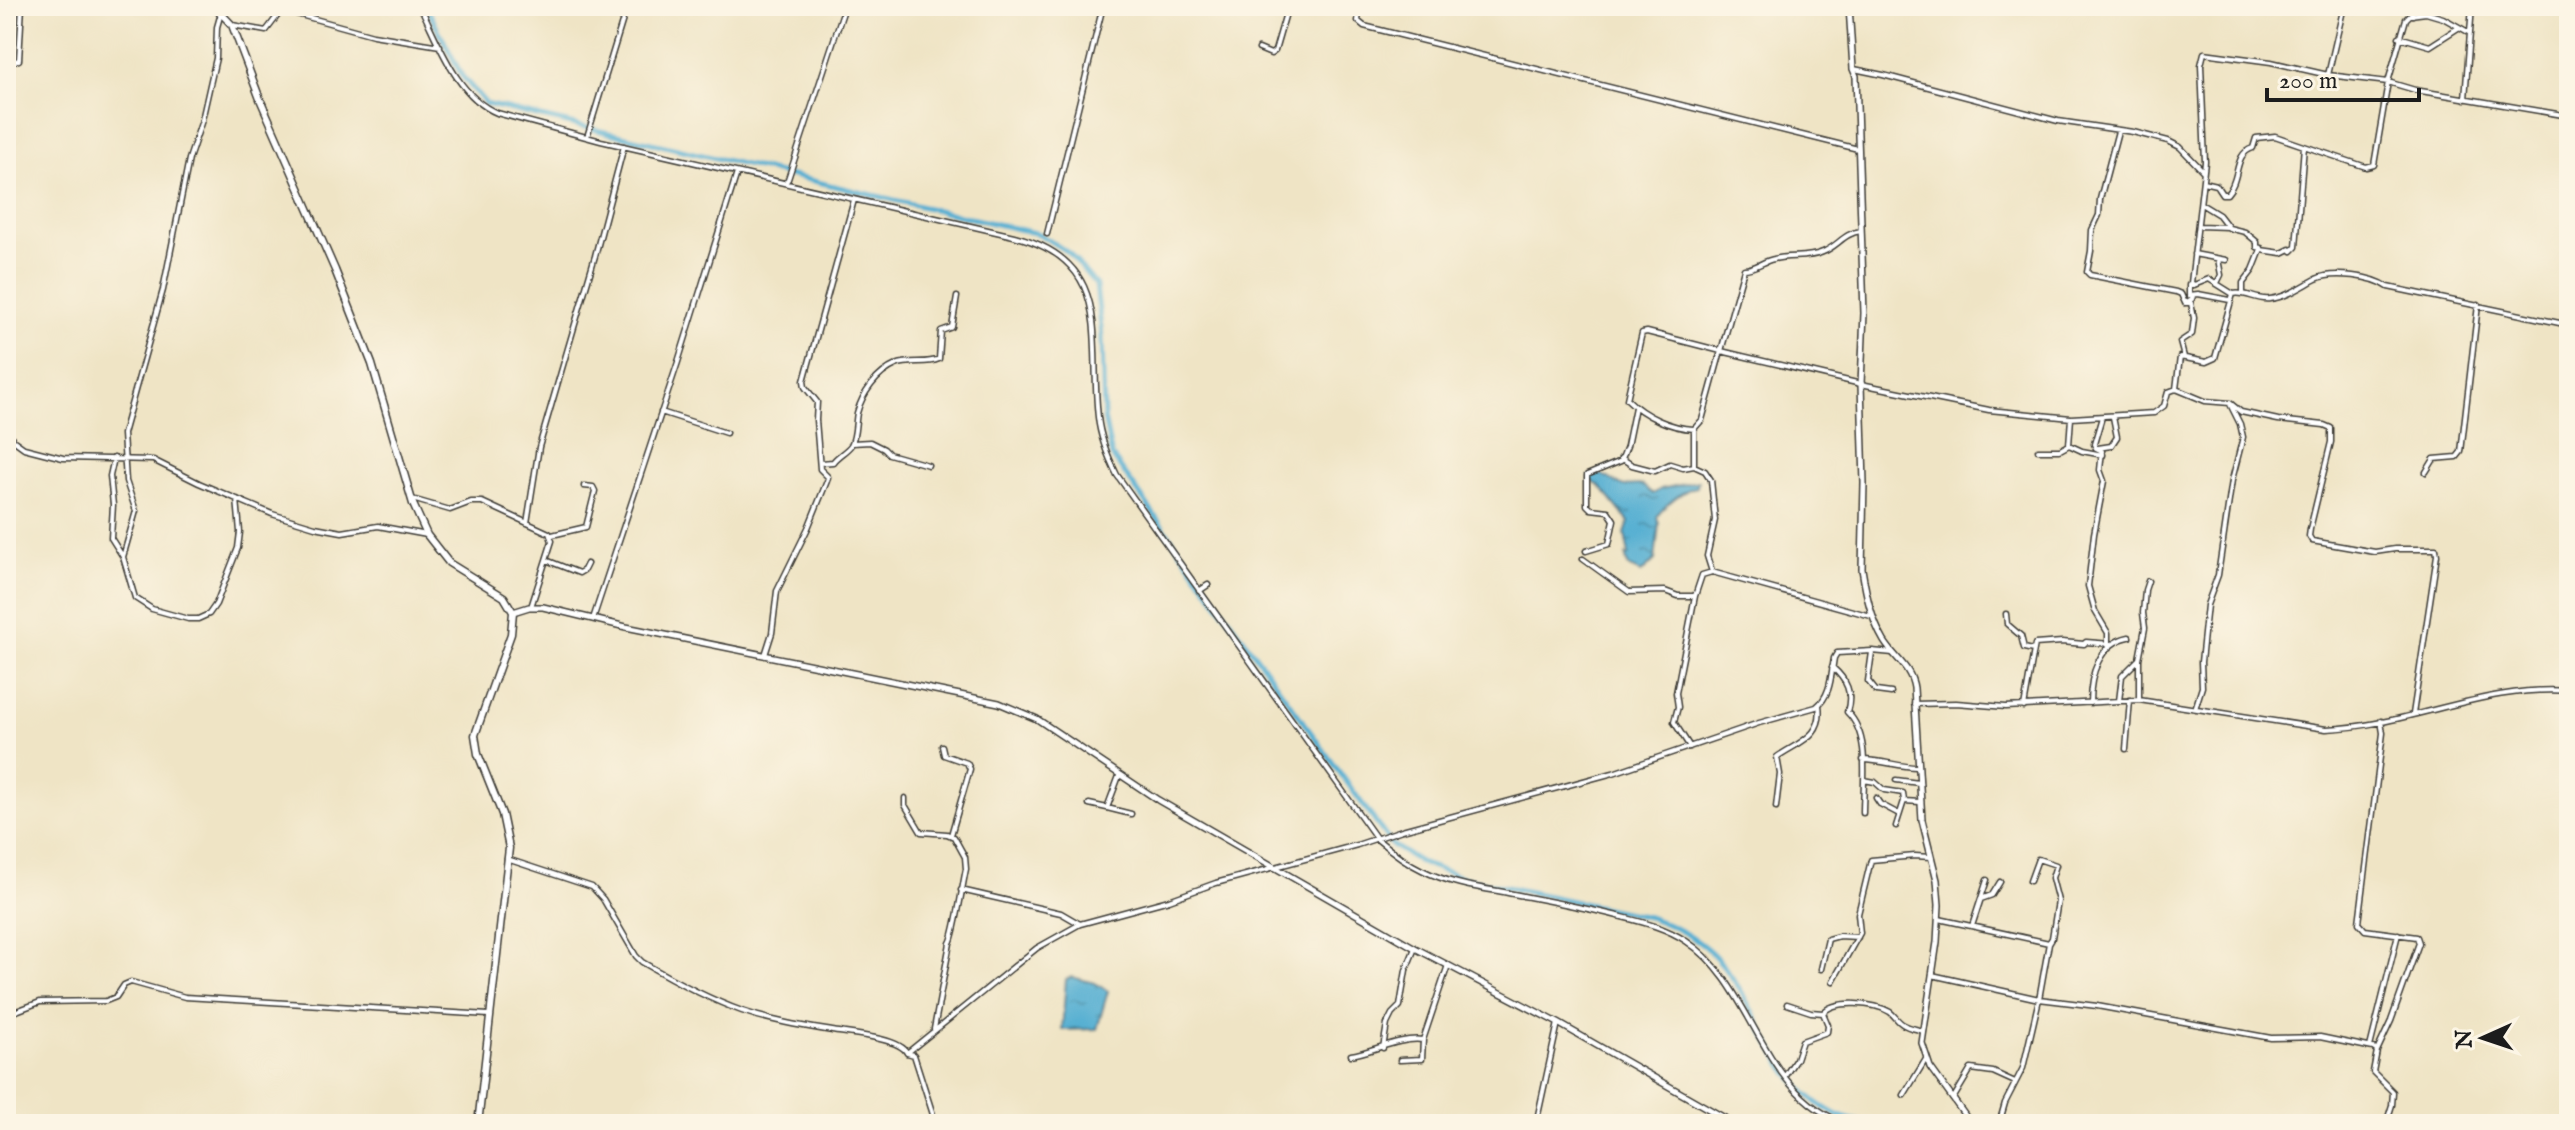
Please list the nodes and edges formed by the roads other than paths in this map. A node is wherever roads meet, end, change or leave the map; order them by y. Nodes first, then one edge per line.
1 (22, 6) edge
2 (214, 6) edge
3 (420, 6) edge
4 (627, 6) edge
5 (845, 6) edge
6 (1103, 6) edge
7 (1288, 6) edge
8 (1360, 6) edge
9 (1849, 6) edge
10 (2344, 6) edge
11 (2408, 6) edge
12 (2472, 6) edge
13 (2532, 6) edge
14 (284, 8) edge
15 (221, 13) junction
16 (2569, 13) edge
17 (2413, 15) junction
18 (232, 25) junction
19 (2458, 28) junction
20 (2470, 33) junction
21 (2399, 37) junction
22 (441, 46) junction
23 (1259, 49) dead end
24 (6, 64) edge
25 (1853, 69) junction
26 (2328, 75) junction
27 (2388, 82) junction
28 (2465, 99) junction
29 (2569, 116) edge
30 (2118, 130) junction
31 (587, 137) junction
32 (624, 145) junction
33 (2304, 146) junction
34 (1860, 150) junction
35 (2204, 167) junction
36 (737, 171) junction
37 (787, 181) junction
38 (2203, 182) junction
39 (854, 200) junction
40 (2201, 204) junction
41 (2199, 226) junction
42 (2229, 228) junction
43 (1863, 231) junction
44 (1047, 234) dead end
45 (2264, 249) junction
46 (2194, 254) junction
47 (2218, 259) junction
48 (2226, 260) dead end
49 (2217, 283) junction
50 (2194, 285) junction
51 (2243, 293) junction
52 (2233, 294) junction
53 (2189, 295) junction
54 (957, 297) dead end
55 (2230, 300) junction
56 (2185, 303) junction
57 (2478, 305) junction
58 (2569, 325) edge
59 (1721, 351) junction
60 (2184, 357) junction
61 (1861, 384) junction
62 (2176, 389) junction
63 (2230, 403) junction
64 (1635, 406) junction
65 (661, 412) junction
66 (2102, 417) junction
67 (2113, 417) junction
68 (2071, 418) junction
69 (6, 427) edge
70 (1694, 429) junction
71 (726, 433) dead end
72 (852, 443) junction
73 (2069, 445) junction
74 (2096, 448) junction
75 (2038, 450) dead end
76 (2103, 455) junction
77 (114, 458) junction
78 (1621, 458) junction
79 (125, 459) junction
80 (820, 463) junction
81 (928, 465) dead end
82 (1694, 466) junction
83 (2426, 472) dead end
84 (584, 486) dead end
85 (237, 499) junction
86 (412, 499) junction
87 (527, 523) junction
88 (427, 535) junction
89 (552, 535) junction
90 (1586, 551) dead end
91 (123, 557) junction
92 (1583, 559) dead end
93 (546, 560) junction
94 (587, 564) dead end
95 (1712, 572) junction
96 (2148, 581) dead end
97 (1695, 596) junction
98 (531, 607) junction
99 (513, 612) junction
100 (2006, 614) dead end
101 (1871, 616) junction
102 (593, 619) junction
103 (2129, 637) dead end
104 (2110, 644) junction
105 (2033, 650) junction
106 (1872, 651) junction
107 (1893, 653) junction
108 (765, 655) junction
109 (2139, 659) junction
110 (1832, 667) junction
111 (2569, 691) edge
112 (1891, 693) dead end
113 (2130, 700) junction
114 (2139, 700) junction
115 (2119, 701) junction
116 (2090, 703) junction
117 (1914, 704) junction
118 (1819, 705) junction
119 (2024, 707) junction
120 (2195, 709) junction
121 (2413, 714) junction
122 (2384, 720) junction
123 (942, 746) dead end
124 (1690, 747) junction
125 (2126, 749) dead end
126 (1863, 760) junction
127 (1917, 767) junction
128 (1119, 776) junction
129 (1863, 780) junction
130 (1896, 780) dead end
131 (1919, 783) junction
132 (905, 798) dead end
133 (1876, 798) dead end
134 (1904, 801) junction
135 (1920, 802) junction
136 (1089, 804) dead end
137 (1776, 807) dead end
138 (1107, 808) junction
139 (1863, 813) dead end
140 (1131, 814) dead end
141 (1899, 814) junction
142 (1896, 826) dead end
143 (951, 835) junction
144 (1379, 838) junction
145 (1930, 857) junction
146 (507, 859) junction
147 (1275, 867) junction
148 (1987, 880) dead end
149 (2030, 881) dead end
150 (2000, 882) dead end
151 (961, 890) junction
152 (1981, 899) junction
153 (1939, 919) junction
154 (1080, 924) junction
155 (1972, 926) junction
156 (2398, 934) junction
157 (1859, 937) junction
158 (2049, 943) junction
159 (1415, 948) junction
160 (1451, 967) junction
161 (1821, 969) dead end
162 (1932, 975) junction
163 (1833, 981) dead end
164 (2039, 999) junction
165 (1787, 1004) dead end
166 (1823, 1013) junction
167 (6, 1015) edge
168 (489, 1015) junction
169 (1558, 1023) junction
170 (933, 1031) junction
171 (1923, 1031) junction
172 (1423, 1040) junction
173 (2370, 1047) junction
174 (1383, 1048) junction
175 (2377, 1051) junction
176 (907, 1053) junction
177 (1351, 1055) dead end
178 (1926, 1059) junction
179 (1400, 1060) dead end
180 (1785, 1076) junction
181 (2015, 1082) junction
182 (1904, 1095) dead end
183 (1953, 1099) junction
184 (478, 1124) edge
185 (936, 1124) edge
186 (1536, 1124) edge
187 (1735, 1124) edge
188 (1848, 1124) edge
189 (1971, 1124) edge
190 (1999, 1124) edge
191 (2386, 1124) edge

1 - 24 street
2 - 15 main road
3 - 22 street
4 - 31 street
5 - 37 street
6 - 44 street
7 - 23 street
8 - 34 street
9 - 25 street
10 - 26 street
11 - 17 street
12 - 20 street
13 - 16 street
14 - 18 street
14 - 22 street
15 - 18 main road
15 - 79 street
17 - 19 street
17 - 21 street
18 - 86 main road
19 - 20 street
19 - 21 street
20 - 28 street
21 - 27 street
22 - 31 street
25 - 30 street
25 - 34 street
26 - 27 street
26 - 35 street
27 - 28 street
27 - 33 street
28 - 29 street
30 - 35 street
30 - 56 street
31 - 32 street
32 - 36 street
32 - 87 street
33 - 38 street
33 - 45 street
34 - 43 street
35 - 38 street
36 - 37 street
36 - 65 street
37 - 39 street
38 - 40 street
39 - 80 street
39 - 144 street
40 - 41 street
40 - 42 street
41 - 42 street
41 - 46 street
42 - 45 street
43 - 59 street
43 - 61 street
45 - 51 street
46 - 47 street
46 - 50 street
47 - 48 street
47 - 49 street
49 - 50 street
49 - 52 street
50 - 53 street
51 - 52 street
51 - 57 street
52 - 55 street
53 - 55 street
53 - 56 street
54 - 72 street
55 - 60 street
56 - 60 street
57 - 58 street
57 - 83 street
59 - 61 street
59 - 64 street
59 - 70 street
60 - 62 street
61 - 68 street
61 - 101 street
62 - 63 street
62 - 67 street
63 - 120 street
63 - 121 street
64 - 70 street
64 - 78 street
65 - 71 street
65 - 102 street
66 - 67 street
66 - 68 street
66 - 74 street
67 - 74 street
68 - 73 street
69 - 77 street
70 - 82 street
72 - 80 street
72 - 81 street
73 - 75 street
73 - 76 street
74 - 76 street
76 - 104 street
77 - 79 street
77 - 91 street
78 - 82 street
78 - 90 street
79 - 85 street
79 - 91 street
80 - 108 street
82 - 95 street
84 - 89 street
85 - 88 street
85 - 91 street
86 - 87 street
86 - 88 main road
87 - 89 street
88 - 99 main road
89 - 93 street
92 - 97 street
93 - 94 street
93 - 98 street
95 - 97 street
95 - 101 street
96 - 109 street
97 - 124 street
98 - 99 street
98 - 102 street
99 - 146 main road
100 - 105 street
101 - 107 street
102 - 108 street
103 - 104 street
104 - 105 street
104 - 116 street
105 - 119 street
106 - 107 street
106 - 110 street
106 - 112 street
107 - 117 street
108 - 128 street
109 - 114 street
109 - 115 street
110 - 118 street
110 - 126 street
111 - 121 street
113 - 114 street
113 - 115 street
113 - 125 street
114 - 120 street
115 - 116 street
116 - 119 street
117 - 119 street
117 - 127 street
118 - 124 street
118 - 137 street
120 - 122 street
121 - 122 street
122 - 156 street
123 - 143 street
124 - 144 street
126 - 127 street
126 - 129 street
127 - 131 street
128 - 138 street
128 - 147 street
129 - 134 street
129 - 139 street
130 - 131 street
131 - 135 street
132 - 143 street
133 - 141 street
134 - 135 street
134 - 141 street
135 - 145 street
136 - 138 street
138 - 140 street
141 - 142 street
143 - 151 street
144 - 147 street
144 - 180 street
145 - 153 street
145 - 157 street
146 - 168 main road
146 - 176 street
147 - 154 street
147 - 159 street
148 - 152 street
149 - 158 street
150 - 152 street
151 - 154 street
151 - 170 street
152 - 155 street
153 - 155 street
153 - 162 street
154 - 170 street
155 - 158 street
156 - 173 street
156 - 175 street
157 - 161 street
157 - 163 street
158 - 164 street
159 - 160 street
159 - 174 street
160 - 169 street
160 - 172 street
162 - 164 street
162 - 171 street
164 - 173 street
164 - 181 street
165 - 166 street
166 - 171 street
166 - 180 street
167 - 168 street
168 - 184 main road
169 - 186 street
169 - 187 street
170 - 176 street
171 - 178 street
172 - 174 street
172 - 179 street
173 - 175 street
174 - 177 street
175 - 191 street
176 - 185 street
178 - 182 street
178 - 183 street
180 - 188 street
181 - 183 street
181 - 190 street
183 - 189 street

